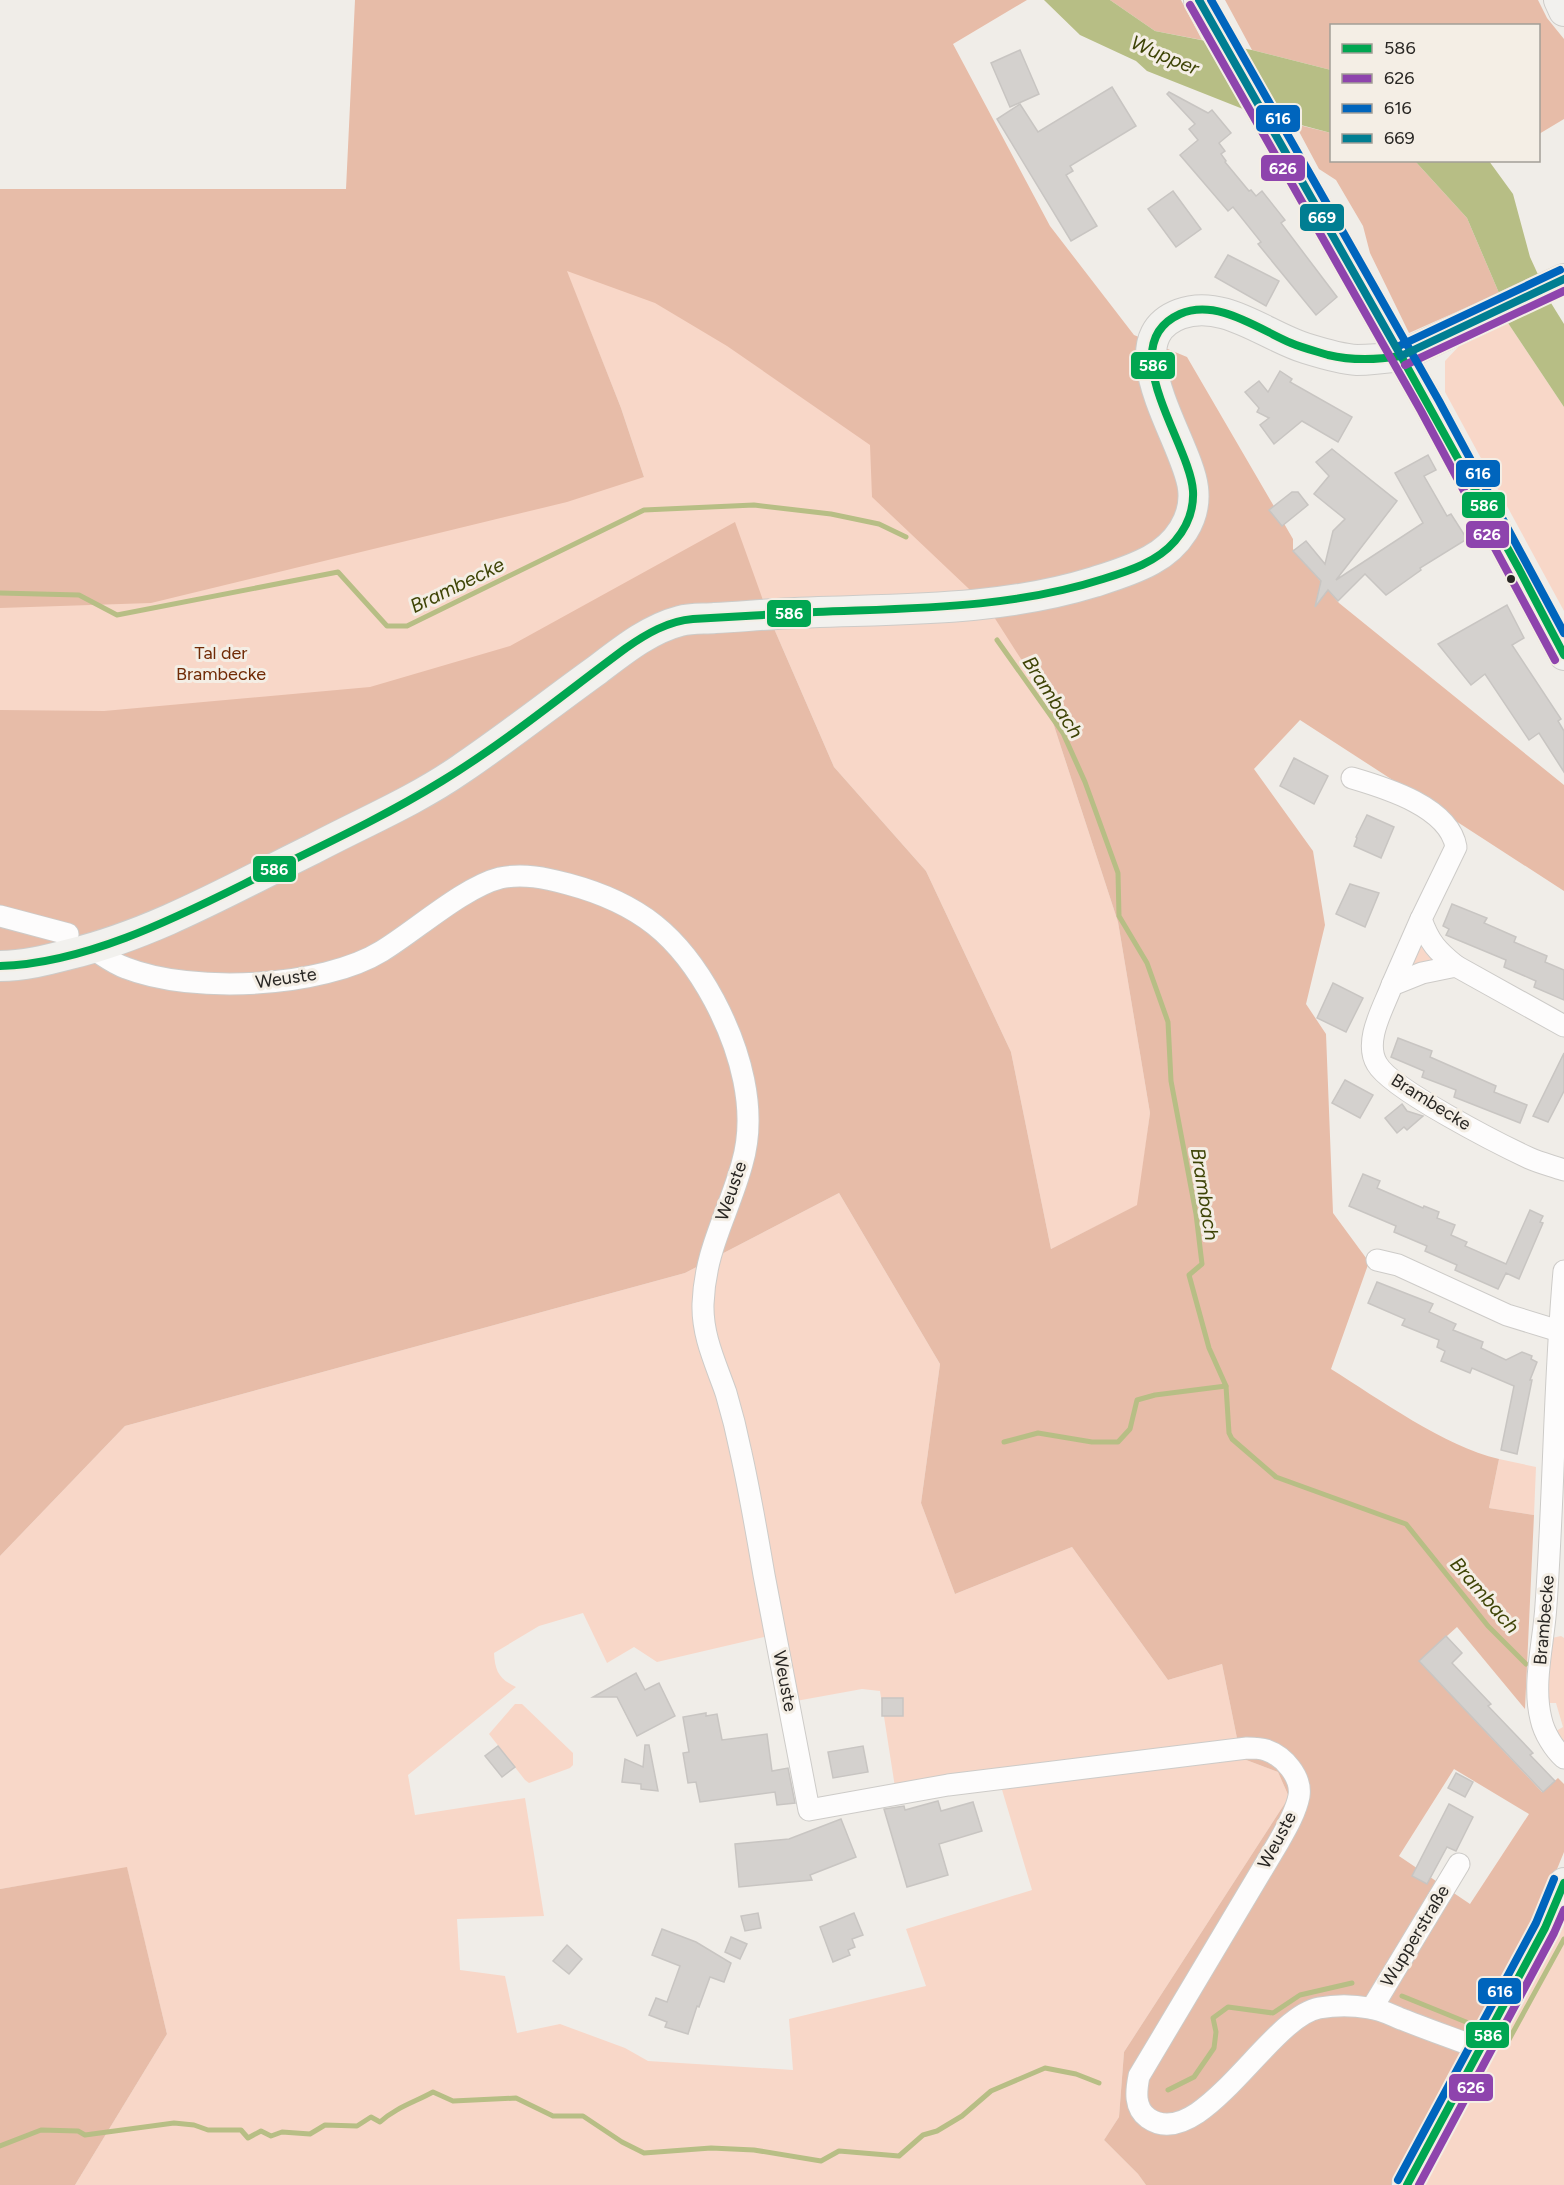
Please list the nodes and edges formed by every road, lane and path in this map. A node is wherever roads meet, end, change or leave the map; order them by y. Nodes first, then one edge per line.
1 (1200, 0) edge
2 (1559, 0) edge
3 (1564, 12) edge
4 (1556, 283) edge
5 (1401, 356) junction
6 (1564, 655) edge
7 (1352, 778) dead end
8 (0, 916) edge
9 (1421, 919) junction
10 (68, 934) dead end
11 (93, 949) junction
12 (0, 966) edge
13 (1456, 966) junction
14 (1392, 985) junction
15 (1564, 1026) edge
16 (1564, 1170) edge
17 (1377, 1260) dead end
18 (1564, 1271) edge
19 (1559, 1331) junction
20 (1564, 1758) edge
21 (1459, 1864) dead end
22 (1564, 1883) edge
23 (1372, 2008) junction
24 (1481, 2049) junction
25 (1407, 2185) edge

1 - 5 main road
2 - 3 main road
4 - 5 main road
5 - 6 main road
5 - 11 main road
7 - 9 street, Brambecke
8 - 10 street
9 - 13 street
9 - 14 street, Brambecke
11 - 12 main road
11 - 23 street, Weuste
13 - 14 street
13 - 15 street
14 - 16 street, Brambecke
17 - 19 street
18 - 19 street, Brambecke
19 - 20 street, Brambecke
21 - 23 street, Wupperstraße
22 - 24 main road
23 - 24 street, Weuste
24 - 25 main road

